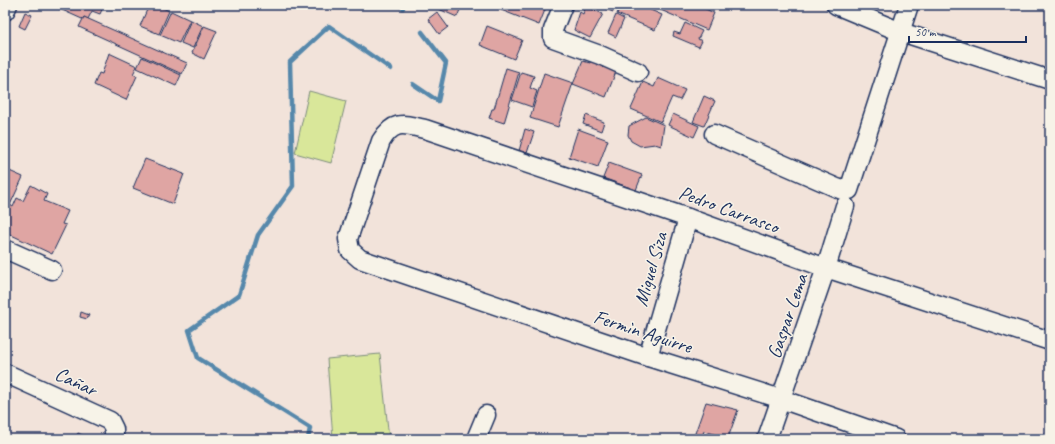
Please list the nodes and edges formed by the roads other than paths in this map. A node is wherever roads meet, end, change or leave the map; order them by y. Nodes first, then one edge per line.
1 (8, 5) edge
2 (563, 5) edge
3 (836, 5) edge
4 (909, 5) edge
5 (5, 11) edge
6 (901, 32) junction
7 (638, 72) dead end
8 (1050, 80) edge
9 (393, 127) joint
10 (714, 134) dead end
11 (847, 198) junction
12 (688, 218) junction
13 (5, 249) edge
14 (826, 268) junction
15 (52, 270) dead end
16 (1050, 341) edge
17 (648, 356) junction
18 (5, 373) edge
19 (781, 399) junction
20 (486, 415) dead end
21 (114, 439) edge
22 (476, 439) edge
23 (767, 439) edge
24 (896, 439) edge

1 - 5 street
2 - 7 street
3 - 6 street
4 - 6 street, Gaspar Lema
6 - 8 street
6 - 11 street, Gaspar Lema
9 - 12 street, Pedro Carrasco
9 - 17 street, Fermìn Aguirre
10 - 11 street
11 - 14 street, Gaspar Lema
12 - 14 street, Pedro Carrasco
12 - 17 street, Miguel Siza
13 - 15 street
14 - 16 street, Pedro Carrasco
14 - 19 street, Gaspar Lema
17 - 19 street, Fermìn Aguirre
18 - 21 street, Cañar
19 - 23 street, Gaspar Lema
19 - 24 street, Fermìn Aguirre
20 - 22 street

